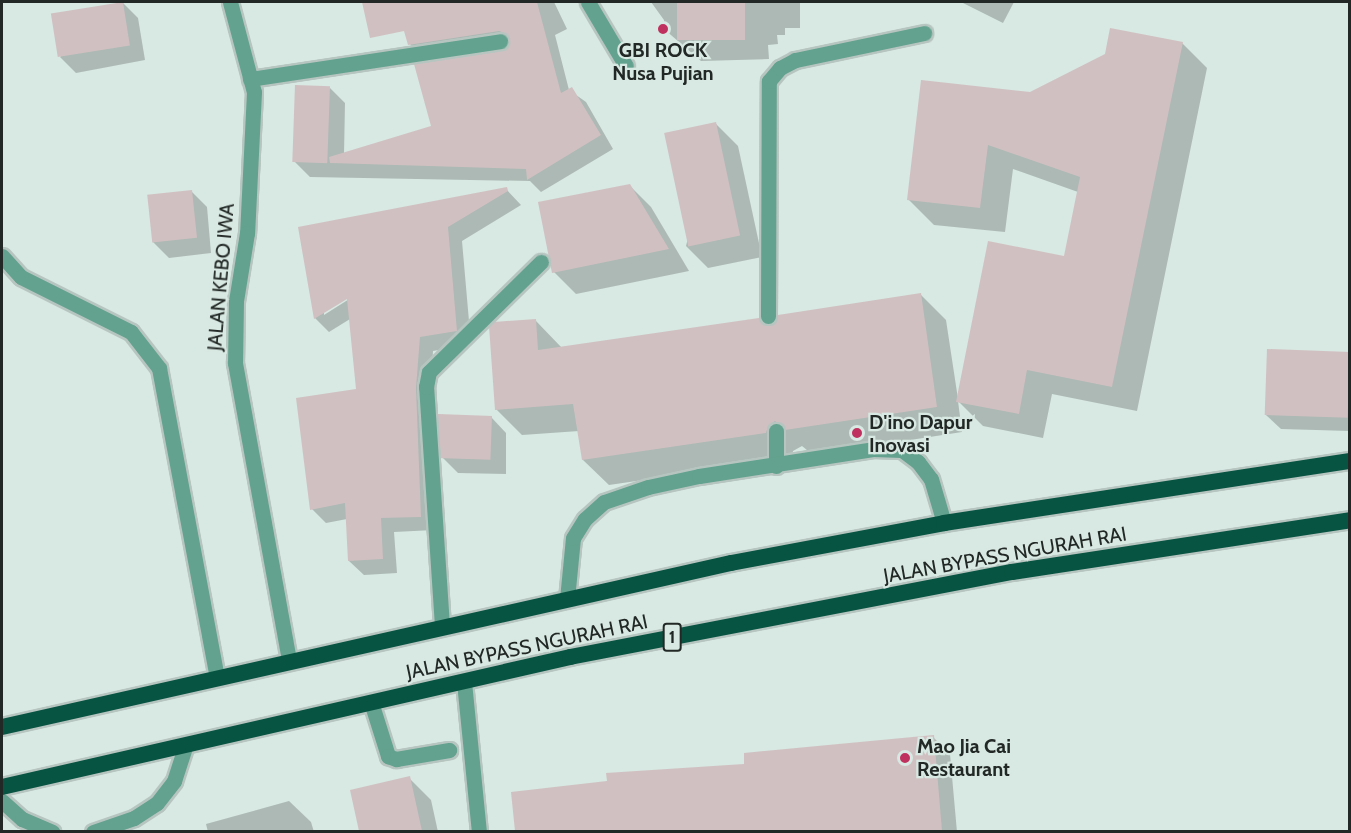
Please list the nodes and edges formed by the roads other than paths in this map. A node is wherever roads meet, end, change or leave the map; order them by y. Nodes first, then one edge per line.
1 (230, 2) edge
2 (588, 2) edge
3 (924, 33) dead end
4 (500, 41) dead end
5 (626, 66) dead end
6 (250, 79) junction
7 (2, 256) edge
8 (541, 262) dead end
9 (768, 316) dead end
10 (776, 431) dead end
11 (1350, 462) edge
12 (776, 466) junction
13 (1350, 520) edge
14 (944, 523) junction
15 (567, 599) junction
16 (442, 627) junction
17 (289, 662) junction
18 (217, 678) junction
19 (464, 681) junction
20 (372, 702) junction
21 (2, 727) edge
22 (186, 745) junction
23 (449, 750) dead end
24 (2, 787) edge
25 (2, 801) edge
26 (52, 831) edge
27 (93, 831) edge
28 (479, 831) edge

1 - 6 street, JALAN KEBO IWA
2 - 5 street
3 - 9 street
4 - 6 street
6 - 17 street, JALAN KEBO IWA
7 - 18 street
8 - 16 street
10 - 12 street
11 - 14 highway, JALAN BYPASS NGURAH RAI
12 - 14 street
12 - 15 street
13 - 19 highway, JALAN BYPASS NGURAH RAI / 1
14 - 15 highway, JALAN BYPASS NGURAH RAI
15 - 16 highway, JALAN BYPASS NGURAH RAI
16 - 17 highway, JALAN BYPASS NGURAH RAI
17 - 18 highway, JALAN BYPASS NGURAH RAI
18 - 21 highway, JALAN BYPASS NGURAH RAI
19 - 20 highway, JALAN BYPASS NGURAH RAI / 1
19 - 28 street
20 - 22 highway, JALAN BYPASS NGURAH RAI / 1
20 - 23 street
22 - 24 highway, JALAN BYPASS NGURAH RAI / 1
22 - 27 street
25 - 26 street

